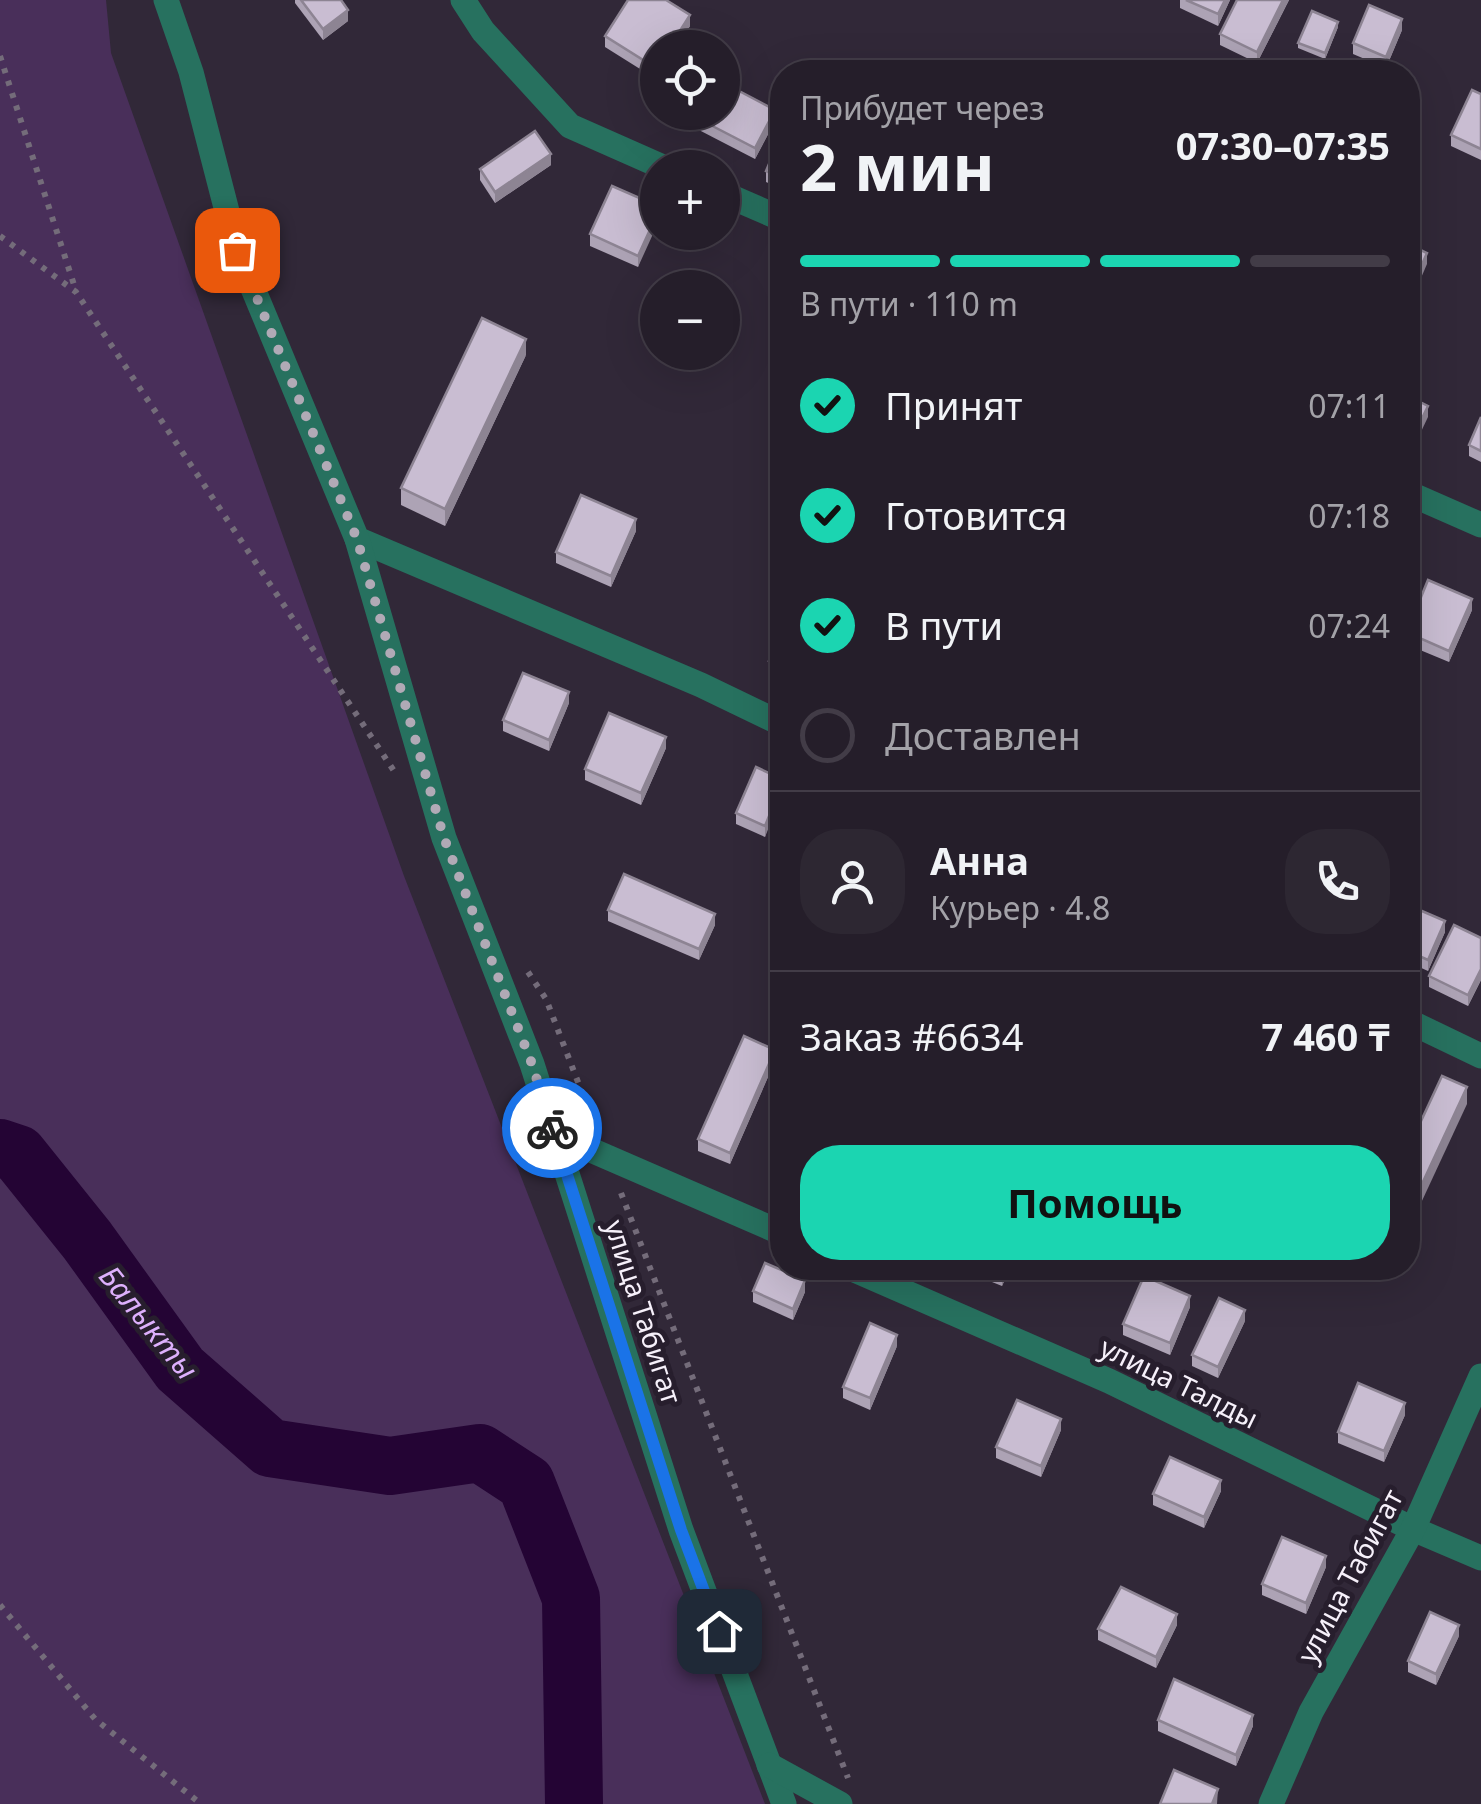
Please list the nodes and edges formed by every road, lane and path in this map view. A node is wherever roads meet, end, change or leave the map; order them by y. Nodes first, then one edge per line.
1 (166, 0) edge
2 (463, 0) edge
3 (0, 56) edge
4 (640, 157) edge
5 (740, 200) edge
6 (770, 214) edge
7 (76, 292) dead end
8 (1420, 498) edge
9 (1481, 525) edge
10 (357, 539) junction
11 (770, 718) edge
12 (1420, 1027) edge
13 (1481, 1056) edge
14 (554, 1134) junction
15 (770, 1228) edge
16 (877, 1280) edge
17 (1481, 1376) edge
18 (1412, 1530) junction
19 (1481, 1558) edge
20 (0, 1605) edge
21 (769, 1764) junction
22 (201, 1804) edge
23 (784, 1804) edge
24 (840, 1804) edge
25 (1271, 1804) edge

1 - 10 street, улица Табигат
2 - 4 street
3 - 7 path
5 - 6 street
8 - 9 street
10 - 11 street
10 - 14 street, улица Табигат
12 - 13 street
14 - 15 street
14 - 21 street, улица Табигат
16 - 18 street, улица Талды
17 - 18 street, улица Табигат
18 - 19 street, улица Талды
18 - 25 street, улица Табигат
20 - 22 path
21 - 23 street, улица Табигат
21 - 24 street

